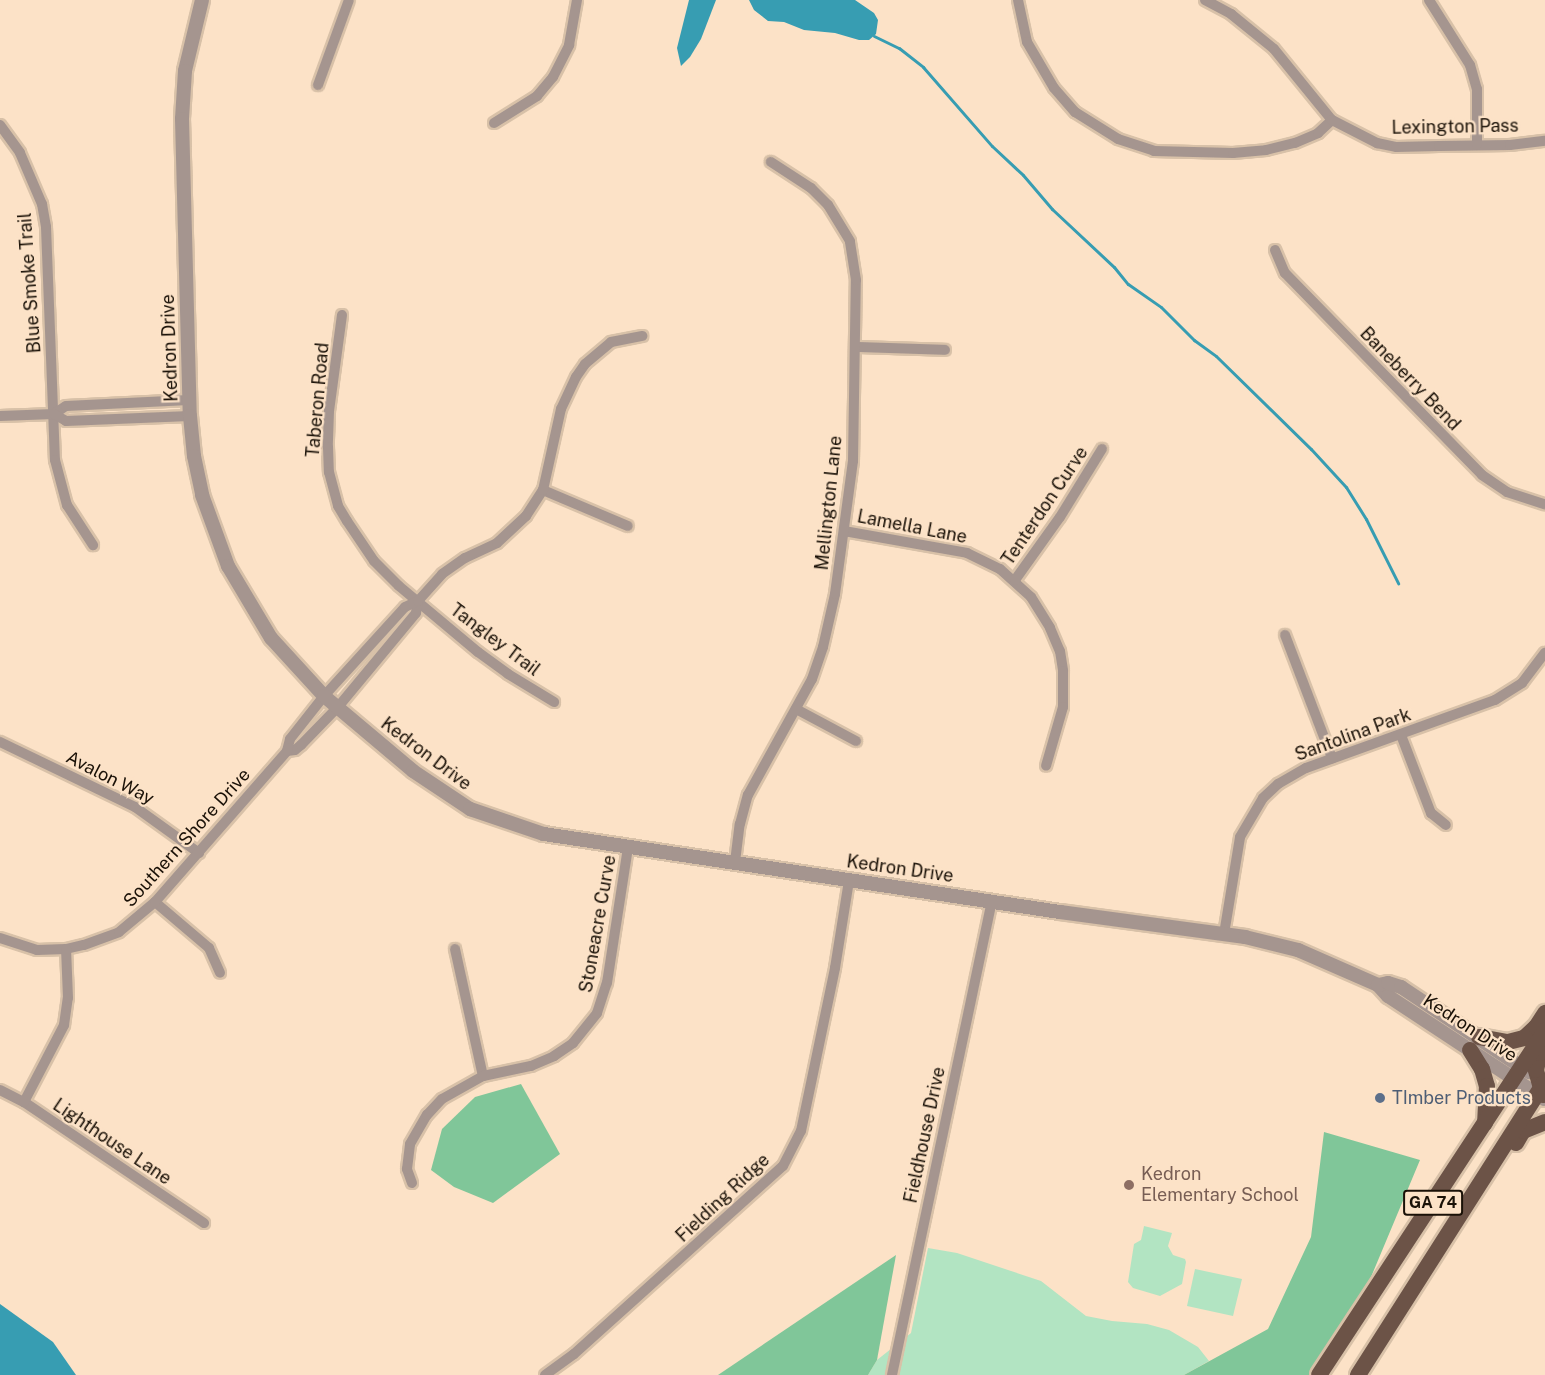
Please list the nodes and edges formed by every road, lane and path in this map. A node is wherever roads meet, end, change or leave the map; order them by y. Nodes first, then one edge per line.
1 (202, 0) edge
2 (349, 0) edge
3 (577, 0) edge
4 (1018, 0) edge
5 (1205, 0) edge
6 (1429, 0) edge
7 (318, 84) dead end
8 (1332, 120) junction
9 (494, 123) dead end
10 (0, 125) edge
11 (1545, 141) edge
12 (1477, 145) junction
13 (771, 162) dead end
14 (1275, 250) dead end
15 (342, 315) dead end
16 (642, 336) dead end
17 (856, 347) junction
18 (945, 350) dead end
19 (189, 400) junction
20 (54, 414) junction
21 (0, 416) edge
22 (190, 416) junction
23 (1102, 449) dead end
24 (543, 490) junction
25 (1545, 504) edge
26 (628, 526) dead end
27 (844, 531) junction
28 (93, 545) dead end
29 (1015, 580) junction
30 (418, 601) junction
31 (1285, 635) dead end
32 (1545, 653) edge
33 (324, 696) junction
34 (554, 702) dead end
35 (338, 707) junction
36 (796, 709) junction
37 (1401, 735) junction
38 (856, 741) dead end
39 (0, 742) edge
40 (287, 751) junction
41 (1332, 758) junction
42 (1046, 766) dead end
43 (1446, 825) dead end
44 (628, 848) junction
45 (199, 853) junction
46 (735, 862) junction
47 (849, 881) junction
48 (992, 901) junction
49 (155, 902) junction
50 (1224, 934) junction
51 (0, 938) edge
52 (66, 949) junction
53 (455, 949) dead end
54 (220, 973) dead end
55 (1545, 1013) edge
56 (1545, 1031) edge
57 (1474, 1044) junction
58 (1545, 1045) edge
59 (1519, 1073) junction
60 (483, 1076) junction
61 (1543, 1089) edge
62 (0, 1090) edge
63 (24, 1102) junction
64 (1545, 1122) edge
65 (1484, 1125) junction
66 (412, 1183) dead end
67 (204, 1223) dead end
68 (1455, 1225) junction
69 (1443, 1243) junction
70 (545, 1375) edge
71 (892, 1375) edge
72 (1319, 1375) edge
73 (1358, 1375) edge

1 - 19 street, Kedron Drive
2 - 7 street
3 - 9 street
4 - 8 street
5 - 8 street, Lexington Pass
6 - 12 street
8 - 12 street, Lexington Pass
10 - 20 street, Blue Smoke Trail
11 - 12 street, Lexington Pass
13 - 17 street, Mellington Lane
14 - 25 street, Baneberry Bend
15 - 30 street, Taberon Road
16 - 24 street
17 - 18 street
17 - 27 street, Mellington Lane
19 - 20 street
19 - 22 street, Kedron Drive
20 - 21 street
20 - 22 street
20 - 28 street, Blue Smoke Trail
22 - 33 street, Kedron Drive
23 - 29 street, Tenterdon Curve
24 - 26 street
24 - 30 street
27 - 29 street, Lamella Lane
27 - 36 street, Mellington Lane
29 - 42 street, Lamella Lane
30 - 33 street, Southern Shore Drive
30 - 34 street, Tangley Trail
30 - 35 street, Southern Shore Drive
31 - 41 street
32 - 37 street, Santolina Park
33 - 35 street, Kedron Drive
33 - 40 street, Southern Shore Drive
35 - 40 street, Southern Shore Drive
35 - 44 street, Kedron Drive
36 - 38 street
36 - 46 street, Mellington Lane
37 - 41 street, Santolina Park
37 - 43 street
39 - 45 street, Avalon Way
40 - 45 street, Southern Shore Drive
41 - 50 street, Santolina Park
44 - 46 street, Kedron Drive
44 - 60 street, Stoneacre Curve
45 - 49 street, Southern Shore Drive
46 - 47 street, Kedron Drive
47 - 48 street, Kedron Drive
47 - 70 street, Fielding Ridge
48 - 50 street, Kedron Drive
48 - 71 street, Fieldhouse Drive
49 - 52 street, Southern Shore Drive
49 - 54 street
50 - 57 street, Kedron Drive
51 - 52 street, Southern Shore Drive
52 - 63 street
53 - 60 street
55 - 57 main road
56 - 59 main road, GA 74
57 - 59 street, Kedron Drive
57 - 65 main road
58 - 61 main road
59 - 61 street, Kedron Drive
59 - 65 main road, GA 74
59 - 69 main road
60 - 66 street, Stoneacre Curve
61 - 68 main road, GA 74
62 - 63 street, Lighthouse Lane
63 - 67 street, Lighthouse Lane
64 - 68 main road
65 - 72 main road, GA 74
68 - 69 main road, GA 74
69 - 73 main road, GA 74

